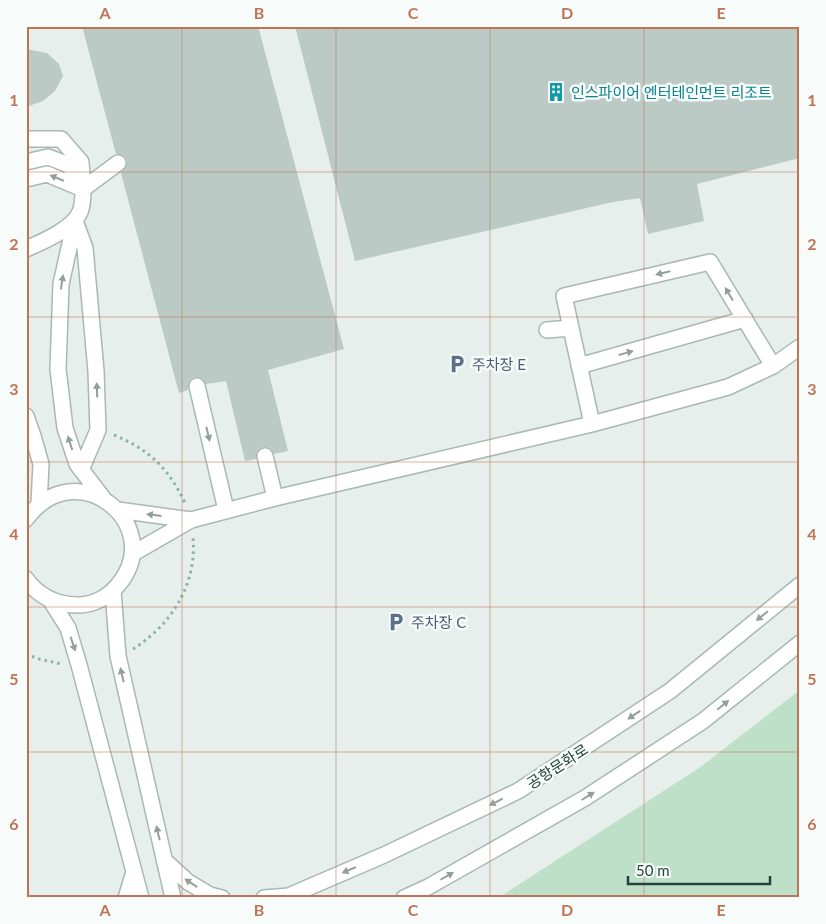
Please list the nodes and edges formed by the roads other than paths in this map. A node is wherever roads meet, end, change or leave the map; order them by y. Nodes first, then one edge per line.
1 (26, 138) edge
2 (26, 162) edge
3 (118, 163) dead end
4 (26, 179) edge
5 (83, 189) junction
6 (75, 221) junction
7 (26, 249) edge
8 (744, 320) junction
9 (571, 328) junction
10 (547, 330) dead end
11 (800, 347) edge
12 (579, 366) junction
13 (772, 366) junction
14 (197, 386) dead end
15 (26, 416) edge
16 (592, 424) junction
17 (265, 456) dead end
18 (81, 470) junction
19 (275, 498) junction
20 (104, 499) junction
21 (39, 504) junction
22 (118, 510) junction
23 (226, 510) junction
24 (26, 518) edge
25 (190, 520) junction
26 (132, 554) junction
27 (26, 580) edge
28 (800, 585) edge
29 (114, 591) junction
30 (51, 601) junction
31 (800, 643) edge
32 (164, 860) junction
33 (134, 872) junction
34 (287, 897) edge
35 (126, 898) edge
36 (141, 898) edge
37 (173, 898) edge
38 (222, 898) edge
39 (264, 898) edge
40 (404, 898) edge

1 - 5 street
2 - 5 street
3 - 5 street
5 -> 4 street
5 - 6 street
6 - 7 street
18 -> 6 street
18 -> 6 street
8 -> 9 street
12 -> 8 street
8 - 13 street
9 - 10 street
9 - 12 street
11 - 13 street
12 - 16 street
13 - 16 street
14 -> 23 street
15 - 21 street
16 - 19 street
17 - 19 street
18 - 20 street
19 - 23 street
20 - 21 street
20 - 22 street
21 - 24 street
25 -> 22 street
22 - 26 street
23 - 25 street
25 - 26 street
26 - 29 street
27 - 30 street
28 -> 34 street, 공항문화로
29 - 30 street
32 -> 29 street
30 -> 33 street
40 -> 31 street
32 - 37 street
38 -> 32 street
33 - 35 street
33 - 36 street
34 - 39 street, 공항문화로

